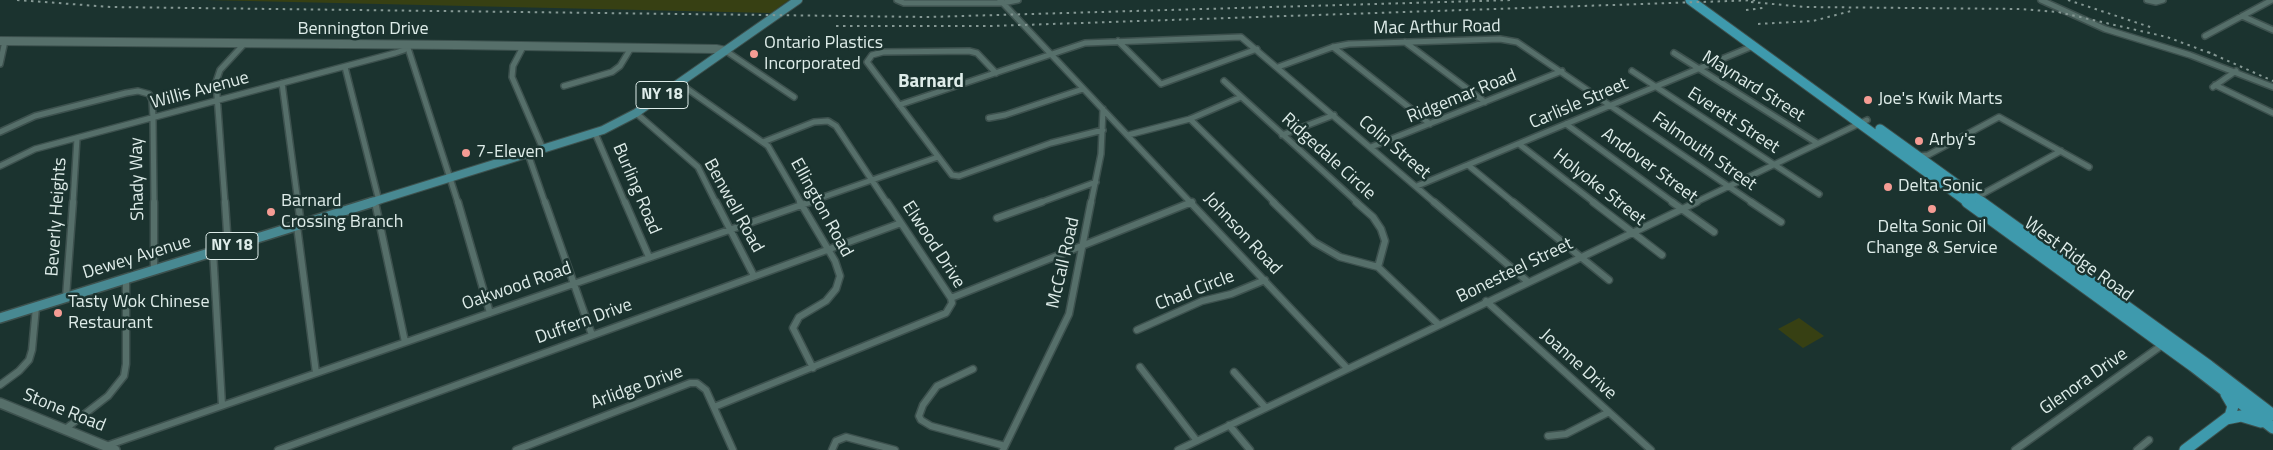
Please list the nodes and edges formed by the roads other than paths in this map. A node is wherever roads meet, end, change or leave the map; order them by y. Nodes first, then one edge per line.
1 (798, 0) edge
2 (1018, 0) edge
3 (1690, 0) edge
4 (1700, 0) edge
5 (2041, 0) edge
6 (2147, 0) edge
7 (2163, 0) edge
8 (898, 1) edge
9 (950, 1) edge
10 (1002, 1) edge
11 (2269, 2) edge
12 (2242, 16) junction
13 (2273, 30) edge
14 (2206, 36) dead end
15 (2, 41) edge
16 (1118, 42) junction
17 (1405, 42) junction
18 (244, 44) junction
19 (407, 45) junction
20 (523, 46) junction
21 (1753, 46) junction
22 (631, 48) junction
23 (1333, 48) junction
24 (1257, 49) junction
25 (726, 51) junction
26 (1674, 53) dead end
27 (1050, 54) junction
28 (0, 64) edge
29 (345, 67) junction
30 (1278, 67) junction
31 (1698, 68) junction
32 (1562, 71) junction
33 (1632, 71) dead end
34 (2236, 71) junction
35 (996, 73) junction
36 (1224, 81) dead end
37 (282, 83) junction
38 (680, 83) junction
39 (564, 86) dead end
40 (1656, 86) junction
41 (2273, 87) edge
42 (1084, 89) junction
43 (794, 97) dead end
44 (1241, 97) junction
45 (217, 101) junction
46 (1485, 102) junction
47 (898, 105) junction
48 (1611, 105) junction
49 (1103, 109) junction
50 (636, 113) junction
51 (2273, 113) edge
52 (1334, 115) junction
53 (153, 118) junction
54 (989, 118) dead end
55 (1190, 119) junction
56 (1114, 121) junction
57 (1863, 121) junction
58 (1430, 124) junction
59 (1566, 124) junction
60 (1103, 130) junction
61 (0, 132) edge
62 (595, 133) junction
63 (1128, 135) junction
64 (1282, 135) junction
65 (77, 138) junction
66 (763, 142) junction
67 (1817, 143) junction
68 (1518, 144) junction
69 (1371, 147) junction
70 (543, 149) junction
71 (2061, 151) junction
72 (528, 154) junction
73 (1918, 156) junction
74 (0, 157) edge
75 (938, 157) junction
76 (1774, 164) junction
77 (1468, 165) junction
78 (0, 166) edge
79 (2090, 167) dead end
80 (451, 178) junction
81 (872, 179) junction
82 (1096, 182) junction
83 (1417, 186) junction
84 (1728, 186) junction
85 (1819, 194) dead end
86 (1975, 198) junction
87 (377, 201) junction
88 (1192, 202) junction
89 (802, 203) junction
90 (1681, 208) junction
91 (997, 218) dead end
92 (1781, 222) dead end
93 (901, 223) junction
94 (299, 226) junction
95 (730, 229) junction
96 (1632, 232) junction
97 (1714, 232) dead end
98 (1084, 244) junction
99 (228, 246) junction
100 (829, 249) junction
101 (213, 251) junction
102 (1662, 255) dead end
103 (1580, 256) junction
104 (649, 257) junction
105 (1378, 267) junction
106 (154, 270) junction
107 (754, 276) junction
108 (126, 279) junction
109 (1265, 280) junction
110 (1608, 280) dead end
111 (1527, 282) junction
112 (574, 283) junction
113 (66, 297) junction
114 (951, 298) junction
115 (1486, 301) junction
116 (36, 307) junction
117 (490, 312) junction
118 (0, 318) edge
119 (1438, 324) junction
120 (1137, 330) dead end
121 (592, 336) junction
122 (405, 342) junction
123 (2167, 342) junction
124 (1140, 367) dead end
125 (813, 368) junction
126 (1348, 368) junction
127 (972, 369) dead end
128 (1234, 372) dead end
129 (316, 373) junction
130 (2216, 382) junction
131 (0, 385) edge
132 (2248, 395) junction
133 (0, 403) edge
134 (222, 405) junction
135 (714, 407) junction
136 (1266, 408) junction
137 (2273, 409) edge
138 (1609, 412) junction
139 (2273, 415) edge
140 (2226, 419) junction
141 (1229, 425) junction
142 (2273, 428) edge
143 (64, 430) junction
144 (1548, 436) dead end
145 (1197, 440) junction
146 (2149, 440) dead end
147 (110, 448) edge
148 (1004, 448) edge
149 (278, 450) edge
150 (516, 450) edge
151 (733, 450) edge
152 (832, 450) edge
153 (895, 450) edge
154 (1178, 450) edge
155 (1250, 450) edge
156 (1651, 450) edge
157 (2015, 450) edge
158 (2137, 450) edge
159 (2185, 450) edge

1 - 25 main road, Dewey Avenue / NY 18
2 - 10 street
3 - 21 highway, West Ridge Road
4 - 57 highway, West Ridge Road
5 - 34 street
6 - 7 street
8 - 9 street
9 - 10 street
10 - 27 street
11 - 12 street
12 - 13 street
12 - 14 street
15 - 18 street, Bennington Drive
15 - 28 street
16 - 24 street, Colin Street
16 - 24 street
16 - 27 street
17 - 23 street, Mac Arthur Road
17 - 32 street, Mac Arthur Road
17 - 46 street
18 - 19 street, Bennington Drive
18 - 45 street
19 - 20 street, Bennington Drive
19 - 29 street, Willis Avenue
19 - 80 street
20 - 22 street, Bennington Drive
20 - 70 street
21 - 31 street, Carlisle Street
21 - 57 highway, West Ridge Road
22 - 25 street, Bennington Drive
22 - 39 street
23 - 30 street, Mac Arthur Road
23 - 58 street
24 - 30 street, Colin Street
25 - 38 main road, Dewey Avenue / NY 18
25 - 43 street
26 - 31 street, Maynard Street
27 - 35 street
27 - 42 street
29 - 37 street, Willis Avenue
29 - 87 street
30 - 52 street, Colin Street
31 - 40 street, Carlisle Street
31 - 67 street, Maynard Street
32 - 46 street, Ridgemar Road
32 - 48 street, Mac Arthur Road
33 - 40 street, Everett Street
34 - 41 street
34 - 51 street
35 - 47 street
35 - 47 street
36 - 44 street, Ridgedale Circle
37 - 45 street, Willis Avenue
37 - 94 street
38 - 50 main road, Dewey Avenue / NY 18
38 - 66 street, Ellington Road
40 - 48 street, Carlisle Street
40 - 76 street, Everett Street
42 - 49 street
42 - 54 street
44 - 55 street
44 - 64 street, Ridgedale Circle
45 - 53 street, Willis Avenue
45 - 99 street
46 - 58 street, Ridgemar Road
47 - 75 street
48 - 59 street, Carlisle Street
48 - 84 street, Falmouth Street
49 - 56 street
49 - 60 street, McCall Road
50 - 62 main road, Dewey Avenue / NY 18
50 - 95 street, Benwell Road
52 - 64 street
52 - 69 street, Colin Street
53 - 61 street, Shady Way
53 - 65 street, Willis Avenue
53 - 106 street, Shady Way
55 - 63 street
55 - 105 street
56 - 60 street
56 - 63 street, Johnson Road
57 - 67 street, Bonesteel Street
57 - 73 highway, West Ridge Road
57 - 123 highway, West Ridge Road
58 - 69 street, Ridgemar Road
59 - 68 street, Carlisle Street
59 - 90 street, Andover Street
60 - 75 street
60 - 82 street, McCall Road
62 - 70 main road, Dewey Avenue / NY 18
62 - 104 street, Burling Road
63 - 88 street, Johnson Road
64 - 105 street, Ridgedale Circle
65 - 78 street, Willis Avenue
65 - 113 street, Beverly Heights
66 - 81 street, Elwood Drive
66 - 89 street, Ellington Road
67 - 76 street, Bonesteel Street
68 - 77 street, Carlisle Street
68 - 96 street, Holyoke Street
69 - 83 street, Colin Street
70 - 72 main road, Dewey Avenue / NY 18
71 - 73 street
71 - 79 street
71 - 86 street
72 - 80 main road, Dewey Avenue / NY 18
72 - 112 street
73 - 86 highway, West Ridge Road
74 - 78 street
75 - 81 street, Oakwood Road
76 - 84 street, Bonesteel Street
76 - 85 street, Everett Street
77 - 83 street, Carlisle Street
77 - 103 street
80 - 87 main road, Dewey Avenue / NY 18
80 - 117 street
81 - 89 street, Oakwood Road
81 - 93 street, Elwood Drive
82 - 91 street
82 - 98 street, McCall Road
83 - 111 street, Colin Street
84 - 90 street, Bonesteel Street
84 - 92 street, Falmouth Street
86 - 123 highway, West Ridge Road
87 - 94 main road, Dewey Avenue / NY 18
87 - 122 street
88 - 98 street
88 - 109 street, Johnson Road
89 - 95 street, Oakwood Road
89 - 100 street, Ellington Road
90 - 96 street, Bonesteel Street
90 - 97 street, Andover Street
93 - 100 street, Duffern Drive
93 - 114 street, Elwood Drive
94 - 99 main road, Dewey Avenue / NY 18
94 - 129 street
95 - 104 street, Oakwood Road
95 - 107 street, Benwell Road
96 - 102 street, Holyoke Street
96 - 103 street, Bonesteel Street
98 - 114 street
98 - 148 street, McCall Road
99 - 101 main road, Dewey Avenue / NY 18
100 - 107 street, Duffern Drive
100 - 125 street, Ellington Road
101 - 106 main road, Dewey Avenue / NY 18
101 - 134 street
103 - 110 street
103 - 111 street, Bonesteel Street
104 - 112 street, Oakwood Road
105 - 119 street
106 - 108 main road, Dewey Avenue / NY 18
107 - 121 street, Duffern Drive
108 - 113 main road, Dewey Avenue / NY 18
108 - 143 street
109 - 120 street, Chad Circle
109 - 126 street, Johnson Road
111 - 115 street, Bonesteel Street
112 - 117 street, Oakwood Road
112 - 121 street
113 - 116 main road, Dewey Avenue / NY 18
114 - 125 street, Elwood Drive
115 - 119 street, Bonesteel Street
115 - 138 street, Joanne Drive
116 - 118 main road, Dewey Avenue / NY 18
116 - 131 street
117 - 122 street, Oakwood Road
119 - 126 street, Bonesteel Street
121 - 149 street, Duffern Drive
122 - 129 street, Oakwood Road
123 - 130 highway, West Ridge Road
123 - 132 highway, West Ridge Road
123 - 157 street, Glenora Drive
124 - 145 street
125 - 135 street, Elwood Drive
126 - 136 street, Bonesteel Street
127 - 148 street
128 - 136 street
129 - 134 street, Oakwood Road
130 - 140 highway
130 - 142 highway, West Ridge Road
132 - 137 highway
132 - 139 highway, West Ridge Road
133 - 143 street, Stone Road
134 - 147 street, Oakwood Road
135 - 150 street, Arlidge Drive
135 - 151 street, Arlidge Drive
136 - 141 street, Bonesteel Street
138 - 144 street
138 - 156 street, Joanne Drive
140 - 142 highway
140 - 159 highway
141 - 145 street, Bonesteel Street
141 - 155 street
143 - 147 street, Stone Road
145 - 154 street, Bonesteel Street
146 - 158 street
152 - 153 street

